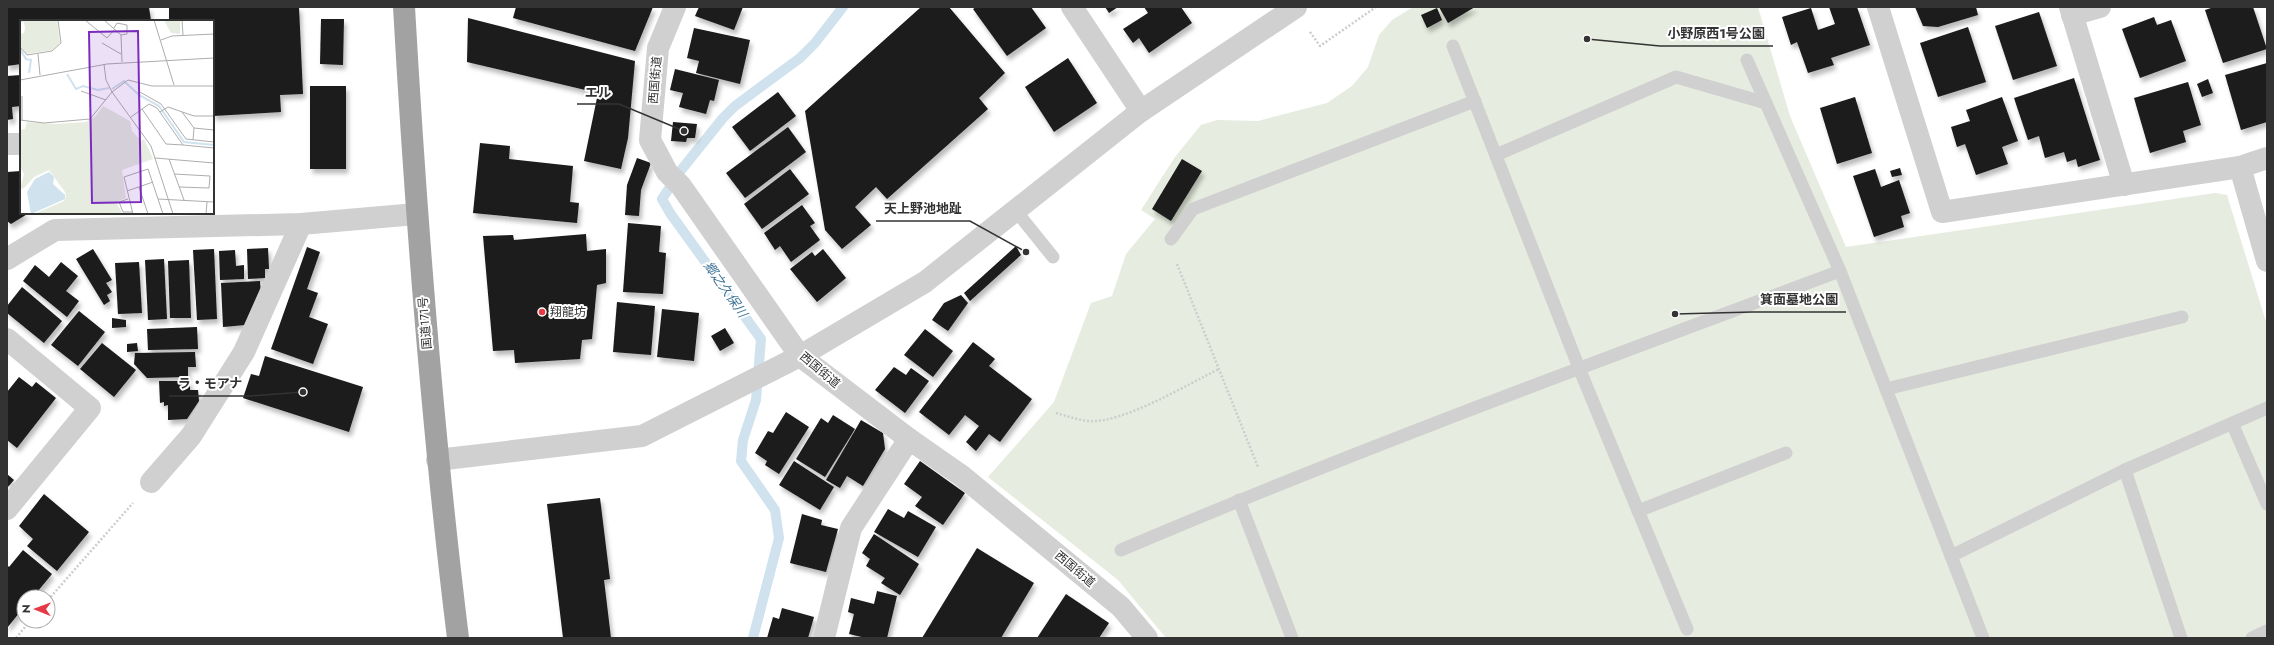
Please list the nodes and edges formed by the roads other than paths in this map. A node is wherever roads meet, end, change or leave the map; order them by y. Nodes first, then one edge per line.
1 (404, 7) edge
2 (675, 7) edge
3 (1072, 7) edge
4 (1296, 7) edge
5 (1878, 7) edge
6 (2100, 7) edge
7 (2071, 11) edge
8 (1453, 46) dead end
9 (1747, 60) dead end
10 (1475, 102) junction
11 (1766, 103) junction
12 (1141, 111) junction
13 (7, 144) edge
14 (20, 144) edge
15 (1496, 155) junction
16 (2267, 158) edge
17 (2240, 167) junction
18 (2124, 185) junction
19 (1016, 211) junction
20 (416, 214) junction
21 (54, 221) edge
22 (301, 224) junction
23 (1171, 238) road end
24 (1053, 257) dead end
25 (7, 259) edge
26 (2267, 262) edge
27 (1840, 272) junction
28 (2182, 317) dead end
29 (7, 339) edge
30 (800, 356) junction
31 (1579, 368) junction
32 (1886, 389) junction
33 (2267, 408) edge
34 (2232, 423) junction
35 (909, 439) junction
36 (1786, 454) dead end
37 (437, 460) junction
38 (2125, 470) junction
39 (151, 482) road end
40 (1239, 500) junction
41 (2267, 504) edge
42 (7, 509) edge
43 (1638, 511) junction
44 (1121, 550) dead end
45 (1951, 556) junction
46 (1687, 629) dead end
47 (2267, 631) edge
48 (458, 638) edge
49 (824, 638) edge
50 (1148, 638) edge
51 (1292, 638) edge
52 (1983, 638) edge
53 (2182, 638) edge
54 (2252, 638) edge

1 - 20 highway, 国道171号
2 - 30 street, 西国街道
3 - 12 street
4 - 12 street
5 - 18 street
6 - 7 street
7 - 18 street
8 - 10 lane
9 - 11 lane
10 - 15 lane
10 - 23 lane
11 - 15 lane
11 - 27 lane
12 - 19 street
13 - 14 street
15 - 31 lane
16 - 17 street
17 - 18 street
17 - 26 street
19 - 24 lane
19 - 30 street
20 - 22 street
20 - 37 highway, 国道171号
21 - 22 street
21 - 25 street
22 - 39 street
27 - 31 lane
27 - 32 lane
28 - 32 lane
29 - 42 street
30 - 35 street, 西国街道
30 - 37 street
31 - 40 lane
31 - 43 lane
32 - 45 lane
33 - 34 lane
34 - 38 lane
34 - 41 lane
35 - 49 street
35 - 50 street, 西国街道
36 - 43 lane
37 - 48 highway, 国道171号
38 - 45 lane
38 - 53 lane
40 - 44 lane
40 - 51 lane
43 - 46 lane
45 - 52 lane
47 - 54 lane

